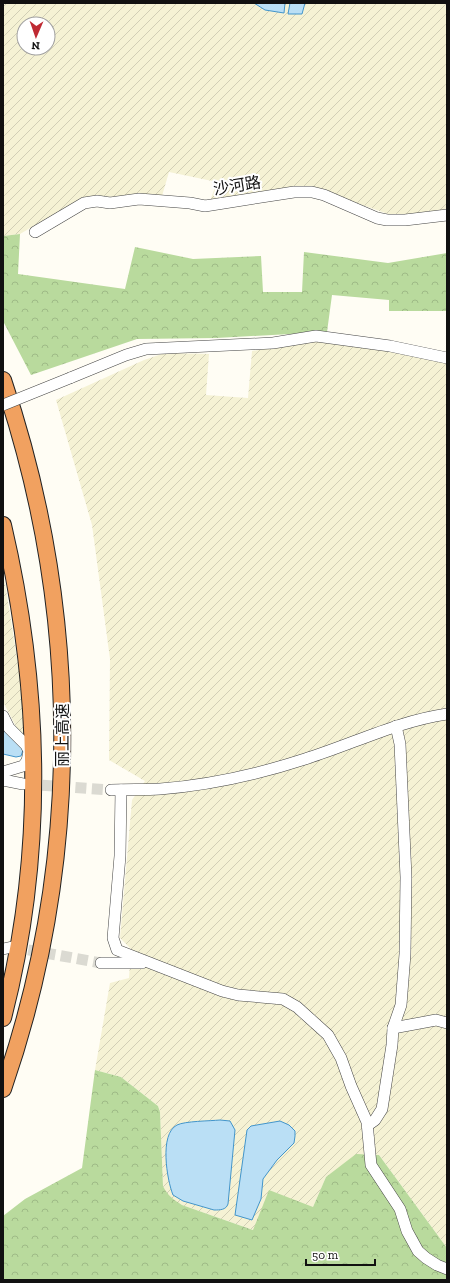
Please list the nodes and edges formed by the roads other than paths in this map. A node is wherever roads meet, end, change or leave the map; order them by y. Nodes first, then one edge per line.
1 (447, 214) edge
2 (35, 232) dead end
3 (447, 358) edge
4 (3, 380) edge
5 (3, 405) edge
6 (3, 526) edge
7 (447, 714) edge
8 (3, 716) edge
9 (396, 726) junction
10 (3, 772) edge
11 (3, 780) edge
12 (23, 784) tunnel mouth
13 (101, 963) tunnel mouth
14 (150, 963) junction
15 (3, 1018) edge
16 (447, 1023) edge
17 (393, 1028) junction
18 (3, 1089) edge
19 (368, 1124) junction
20 (447, 1269) edge

1 - 2 street, 沙河路
3 - 5 street, bridge
4 - 18 highway, 丽上高速
6 - 15 highway, 丽上高速
7 - 9 street
8 - 10 street
9 - 14 street
9 - 17 street
11 - 12 street
13 - 14 street
14 - 19 street
16 - 17 street
17 - 19 street
19 - 20 street

